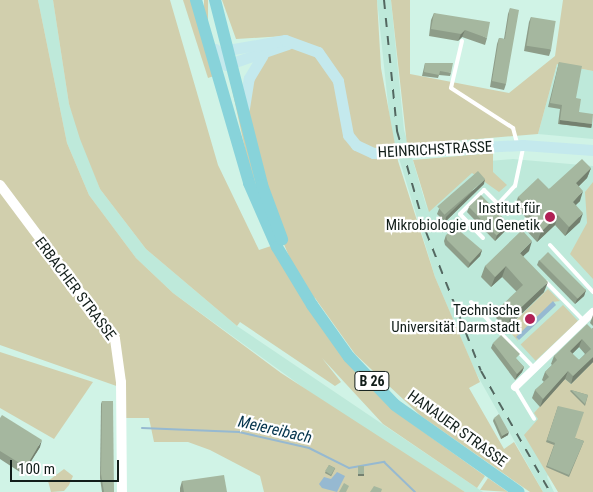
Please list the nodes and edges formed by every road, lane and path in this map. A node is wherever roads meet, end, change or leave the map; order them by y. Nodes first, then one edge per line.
1 (196, 0) edge
2 (202, 0) edge
3 (215, 0) edge
4 (462, 41) edge
5 (297, 43) junction
6 (219, 55) junction
7 (263, 55) junction
8 (231, 64) junction
9 (244, 116) junction
10 (520, 146) junction
11 (593, 150) edge
12 (0, 186) edge
13 (498, 204) junction
14 (508, 214) dead end
15 (483, 238) dead end
16 (550, 245) dead end
17 (546, 282) edge
18 (593, 292) edge
19 (305, 294) junction
20 (471, 302) dead end
21 (593, 312) edge
22 (583, 320) junction
23 (534, 368) junction
24 (515, 387) joint
25 (534, 419) dead end
26 (122, 492) edge
27 (519, 492) edge

1 - 6 main road, B 26
2 - 6 main road
3 - 6 main road, B 26
4 - 10 lane
5 - 6 main road, HEINRICHSTRASSE
5 - 7 main road
5 - 10 main road, HEINRICHSTRASSE
6 - 8 main road, B 26
6 - 19 main road, B 26
7 - 8 main road
7 - 9 main road
8 - 9 main road, B 26
9 - 19 main road, B 26
10 - 11 main road, HEINRICHSTRASSE
10 - 13 lane
12 - 26 street, ERBACHER STRASSE
13 - 14 lane
13 - 15 lane
16 - 18 lane
17 - 22 lane
19 - 27 main road, HANAUER STRASSE / B 26
20 - 23 lane
21 - 22 street
22 - 23 street
23 - 24 street
24 - 25 lane

